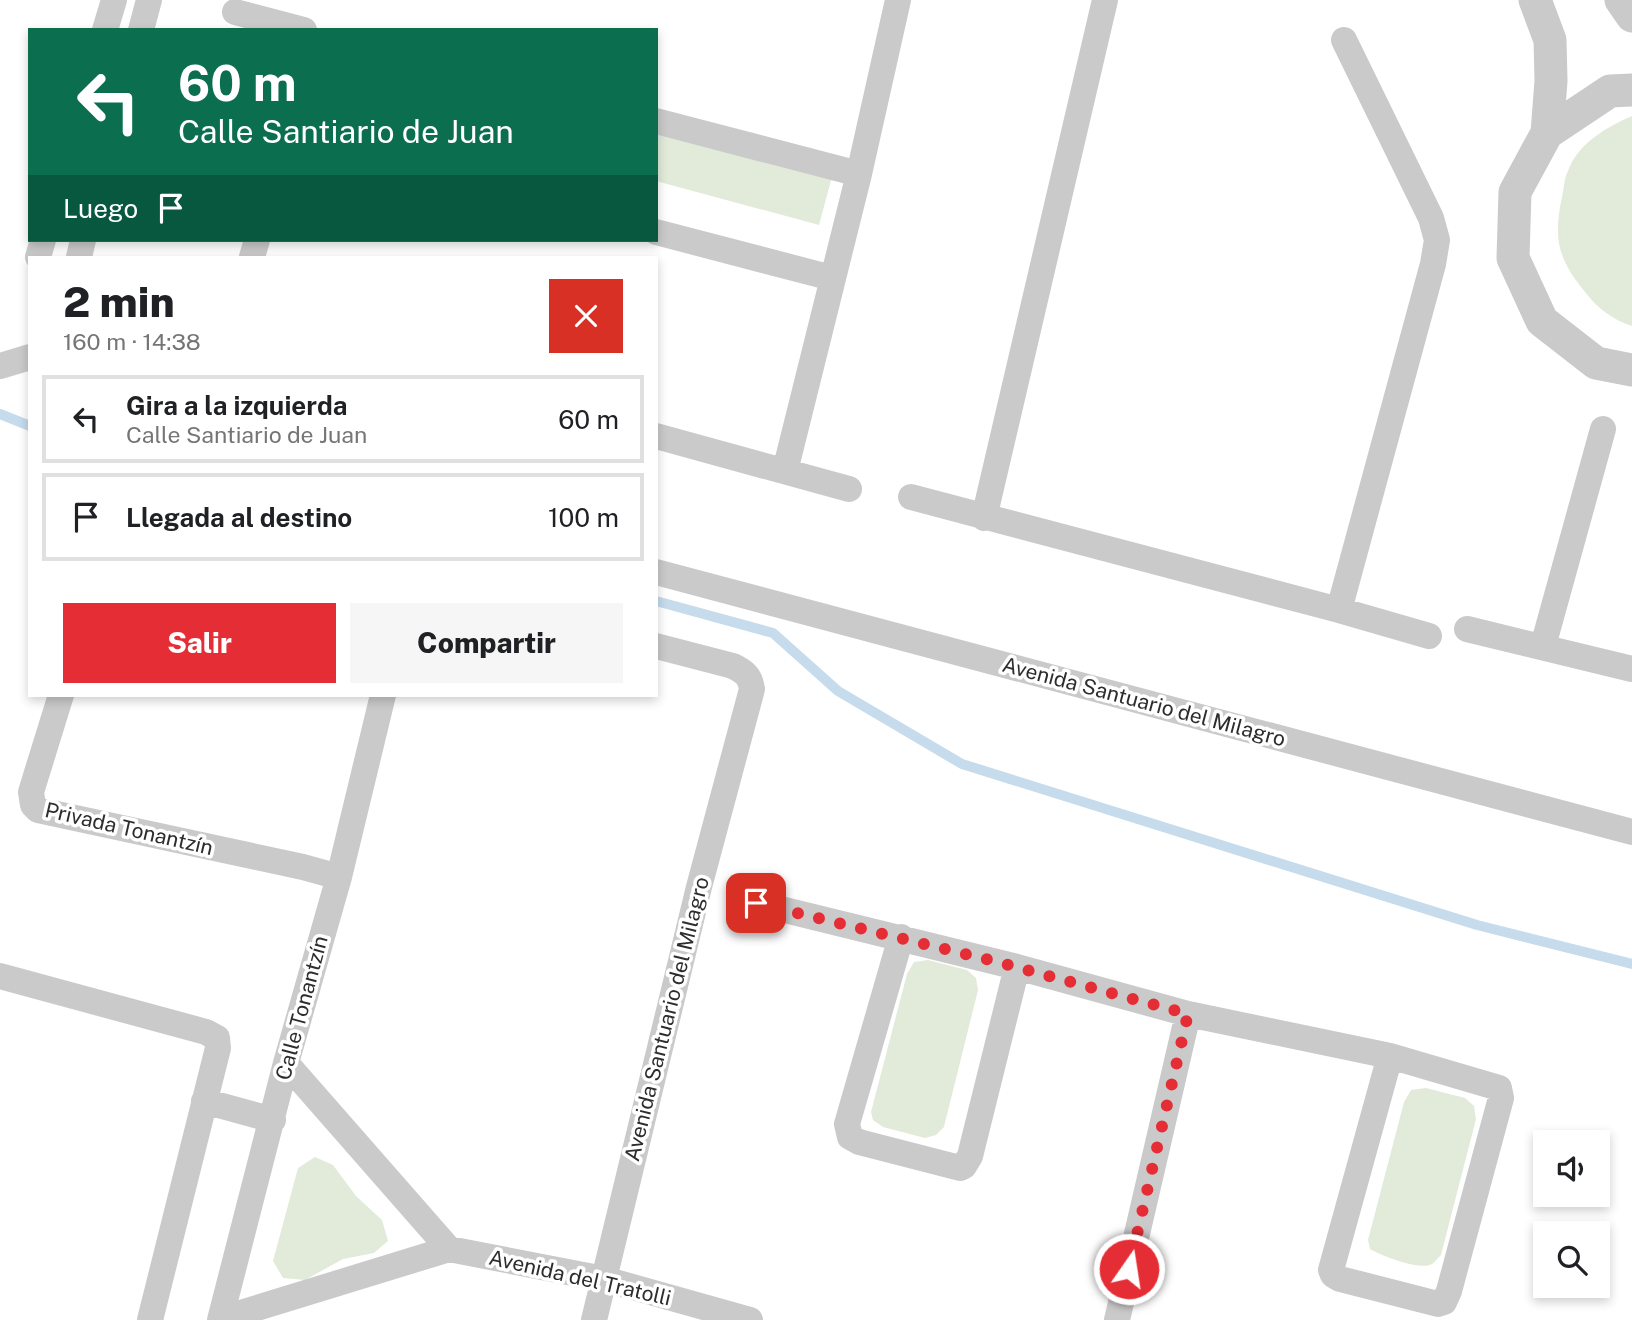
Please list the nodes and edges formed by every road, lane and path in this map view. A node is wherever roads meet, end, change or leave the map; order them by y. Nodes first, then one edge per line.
1 (114, 0) edge
2 (149, 0) edge
3 (898, 0) edge
4 (1105, 0) edge
5 (1535, 0) edge
6 (1621, 0) edge
7 (235, 12) dead end
8 (1632, 16) edge
9 (106, 28) edge
10 (142, 28) edge
11 (296, 28) edge
12 (1344, 40) dead end
13 (1632, 90) edge
14 (658, 122) edge
15 (1547, 133) junction
16 (859, 174) junction
17 (658, 233) edge
18 (832, 278) junction
19 (28, 358) edge
20 (0, 366) edge
21 (1632, 370) edge
22 (1603, 429) dead end
23 (658, 437) edge
24 (785, 471) junction
25 (849, 489) dead end
26 (911, 497) dead end
27 (984, 518) junction
28 (658, 573) edge
29 (1339, 610) junction
30 (1467, 629) dead end
31 (1429, 636) dead end
32 (1543, 646) junction
33 (658, 647) edge
34 (1632, 669) edge
35 (60, 697) edge
36 (383, 697) edge
37 (1632, 832) edge
38 (339, 877) junction
39 (756, 903) dead end
40 (901, 937) junction
41 (1017, 967) junction
42 (0, 976) edge
43 (1188, 1014) junction
44 (1390, 1056) junction
45 (286, 1063) junction
46 (204, 1101) junction
47 (272, 1120) junction
48 (449, 1249) junction
49 (604, 1279) junction
50 (220, 1319) edge
51 (150, 1320) edge
52 (594, 1320) edge
53 (750, 1320) edge
54 (1117, 1320) edge

1 - 9 street
2 - 10 street
3 - 16 street
4 - 27 street
5 - 15 street
6 - 8 street
7 - 11 street
12 - 29 street
13 - 15 street
14 - 16 street
15 - 21 street
16 - 18 street
17 - 18 street
18 - 24 street
19 - 20 street
22 - 32 street
23 - 24 street
24 - 25 street
26 - 27 street
27 - 29 street
28 - 37 street, Avenida Santuario del Milagro
29 - 31 street
30 - 32 street
32 - 34 street
33 - 49 street, Avenida Santuario del Milagro
35 - 38 street, Privada Tonantzín
36 - 38 street, Calle Tonantzín
38 - 45 street, Calle Tonantzín
39 - 40 street
40 - 41 street
40 - 41 street
41 - 43 street
42 - 46 street
43 - 44 street
43 - 54 street
44 - 44 street
45 - 47 street, Calle Tonantzín
45 - 48 street
46 - 47 street
46 - 51 street
47 - 50 street, Calle Tonantzín
48 - 49 street, Avenida del Tratolli
48 - 50 street, Avenida del Tratolli
49 - 52 street, Avenida Santuario del Milagro
49 - 53 street, Avenida del Tratolli

